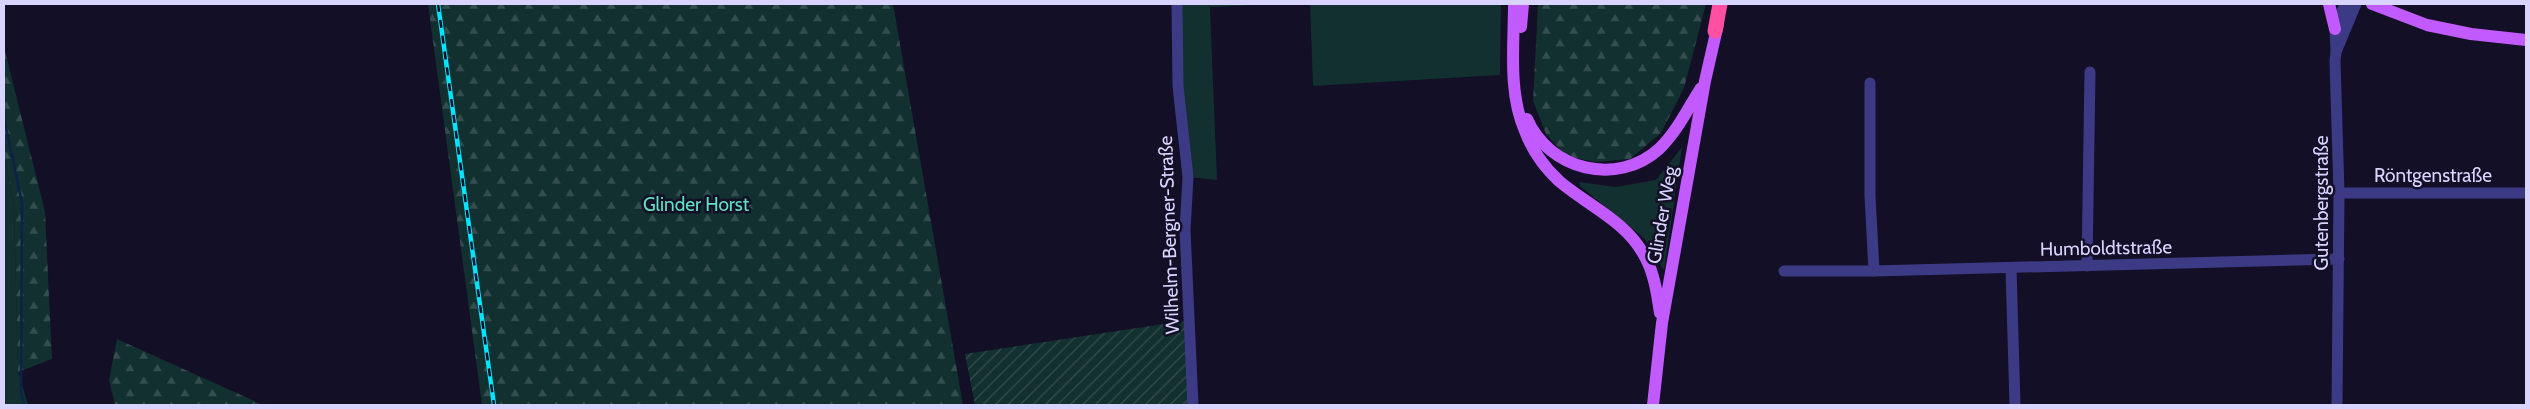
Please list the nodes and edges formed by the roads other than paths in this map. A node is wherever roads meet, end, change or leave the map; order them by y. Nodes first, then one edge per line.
1 (1177, 4) edge
2 (1514, 4) edge
3 (1523, 4) edge
4 (1720, 4) edge
5 (1727, 4) edge
6 (2329, 4) edge
7 (2345, 4) edge
8 (2356, 4) edge
9 (2372, 4) edge
10 (2396, 4) edge
11 (2408, 18) junction
12 (2335, 29) junction
13 (1714, 32) junction
14 (2526, 40) edge
15 (2336, 52) junction
16 (2090, 72) dead end
17 (1704, 81) junction
18 (1870, 83) dead end
19 (2339, 193) junction
20 (2526, 193) edge
21 (2339, 259) junction
22 (2087, 266) junction
23 (2011, 268) junction
24 (1784, 271) dead end
25 (1874, 271) junction
26 (1662, 323) junction
27 (1193, 405) edge
28 (1653, 405) edge
29 (2015, 405) edge
30 (2338, 405) edge

1 - 27 street, Wilhelm-Bergner-Straße
2 - 26 main road
3 - 17 main road
4 - 13 highway
5 - 13 main road, Glinder Weg
6 - 12 main road
7 - 12 street
8 - 15 street, Gutenbergstraße
9 - 11 main road
10 - 11 main road
11 - 14 main road
12 - 15 street
13 - 17 main road, Glinder Weg
15 - 19 street, Gutenbergstraße
16 - 22 street
17 - 26 main road, Glinder Weg
18 - 25 street
19 - 20 street, Röntgenstraße
19 - 21 street, Gutenbergstraße
21 - 22 street, Humboldtstraße
21 - 30 street, Gutenbergstraße
22 - 23 street, Humboldtstraße
23 - 25 street, Humboldtstraße
23 - 29 street
24 - 25 street, Humboldtstraße
26 - 28 main road, Glinder Weg

